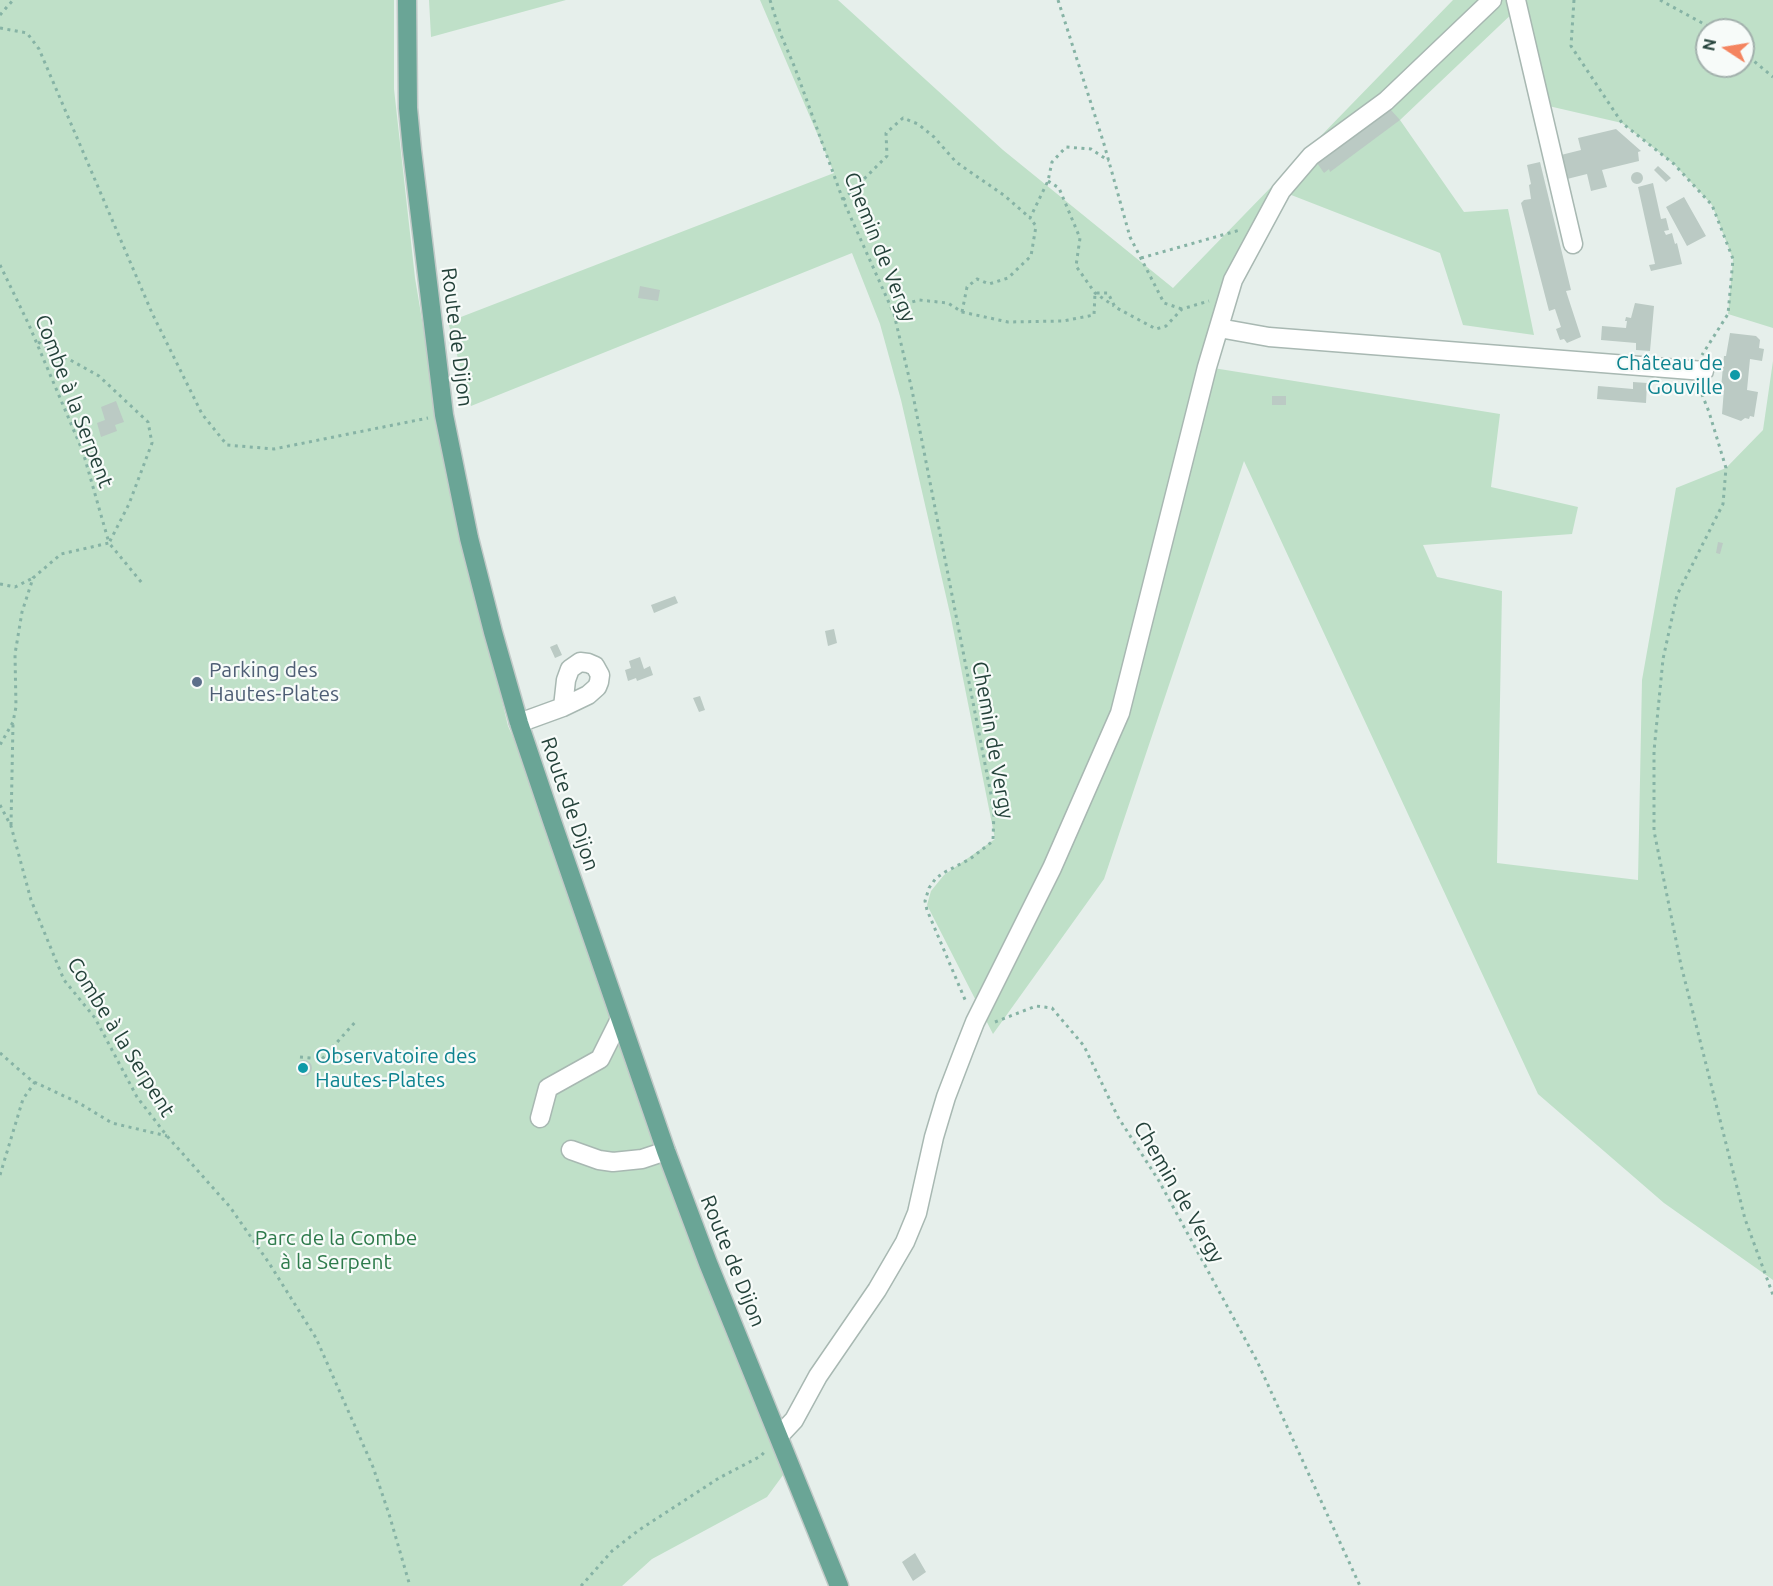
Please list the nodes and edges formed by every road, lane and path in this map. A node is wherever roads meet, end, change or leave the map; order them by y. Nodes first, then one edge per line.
1 (13, 0) edge
2 (406, 0) edge
3 (770, 0) edge
4 (1058, 0) edge
5 (1492, 0) edge
6 (1516, 0) edge
7 (1574, 0) edge
8 (1660, 0) edge
9 (0, 15) edge
10 (1695, 19) edge
11 (0, 28) edge
12 (1755, 62) edge
13 (1773, 77) edge
14 (1109, 161) junction
15 (1048, 182) junction
16 (843, 200) junction
17 (1030, 218) junction
18 (1241, 229) dead end
19 (1573, 243) dead end
20 (1141, 258) junction
21 (0, 265) edge
22 (1095, 293) junction
23 (1228, 295) junction
24 (1115, 307) junction
25 (1182, 309) junction
26 (962, 312) junction
27 (894, 314) junction
28 (1218, 328) junction
29 (36, 341) junction
30 (1698, 371) junction
31 (444, 415) junction
32 (109, 543) junction
33 (33, 578) junction
34 (142, 583) dead end
35 (0, 584) edge
36 (563, 707) dead end
37 (13, 722) junction
38 (519, 723) junction
39 (0, 745) edge
40 (0, 805) edge
41 (11, 826) junction
42 (620, 1018) junction
43 (357, 1020) dead end
44 (975, 1022) junction
45 (0, 1053) edge
46 (300, 1056) dead end
47 (35, 1082) junction
48 (540, 1118) dead end
49 (167, 1136) junction
50 (572, 1150) dead end
51 (666, 1151) junction
52 (0, 1175) edge
53 (1773, 1295) edge
54 (779, 1436) junction
55 (410, 1586) edge
56 (580, 1586) edge
57 (839, 1586) edge
58 (1360, 1586) edge

1 - 9 path
2 - 31 main road, Route de Dijon
3 - 16 path, Chemin de Vergy
4 - 14 path
5 - 23 street
6 - 19 street
7 - 30 path
8 - 10 path
11 - 31 path
12 - 13 path
14 - 15 path
14 - 20 path
15 - 17 path
15 - 22 path
16 - 17 path
16 - 27 path, Chemin de Vergy
17 - 26 path
18 - 20 path
20 - 25 path
21 - 29 path, Combe à la Serpent
22 - 24 path
22 - 24 path
22 - 26 path
23 - 25 path
23 - 28 street
24 - 25 path
26 - 27 path
27 - 44 path, Chemin de Vergy
28 - 30 street
28 - 44 street
29 - 32 path, Combe à la Serpent
29 - 32 path
30 - 53 path
31 - 38 main road, Route de Dijon
32 - 33 path
32 - 34 path
33 - 35 path
33 - 37 path
36 - 38 street
37 - 39 path
37 - 41 path
38 - 42 main road, Route de Dijon
40 - 41 path, Combe à la Serpent
41 - 49 path, Combe à la Serpent
42 - 48 street
42 - 51 main road, Route de Dijon
43 - 46 path
44 - 54 street
44 - 58 path, Chemin de Vergy
45 - 47 path
47 - 49 path
47 - 52 path
49 - 55 path, Combe à la Serpent
50 - 51 street
51 - 54 main road, Route de Dijon
54 - 56 path
54 - 57 main road, Route de Dijon

